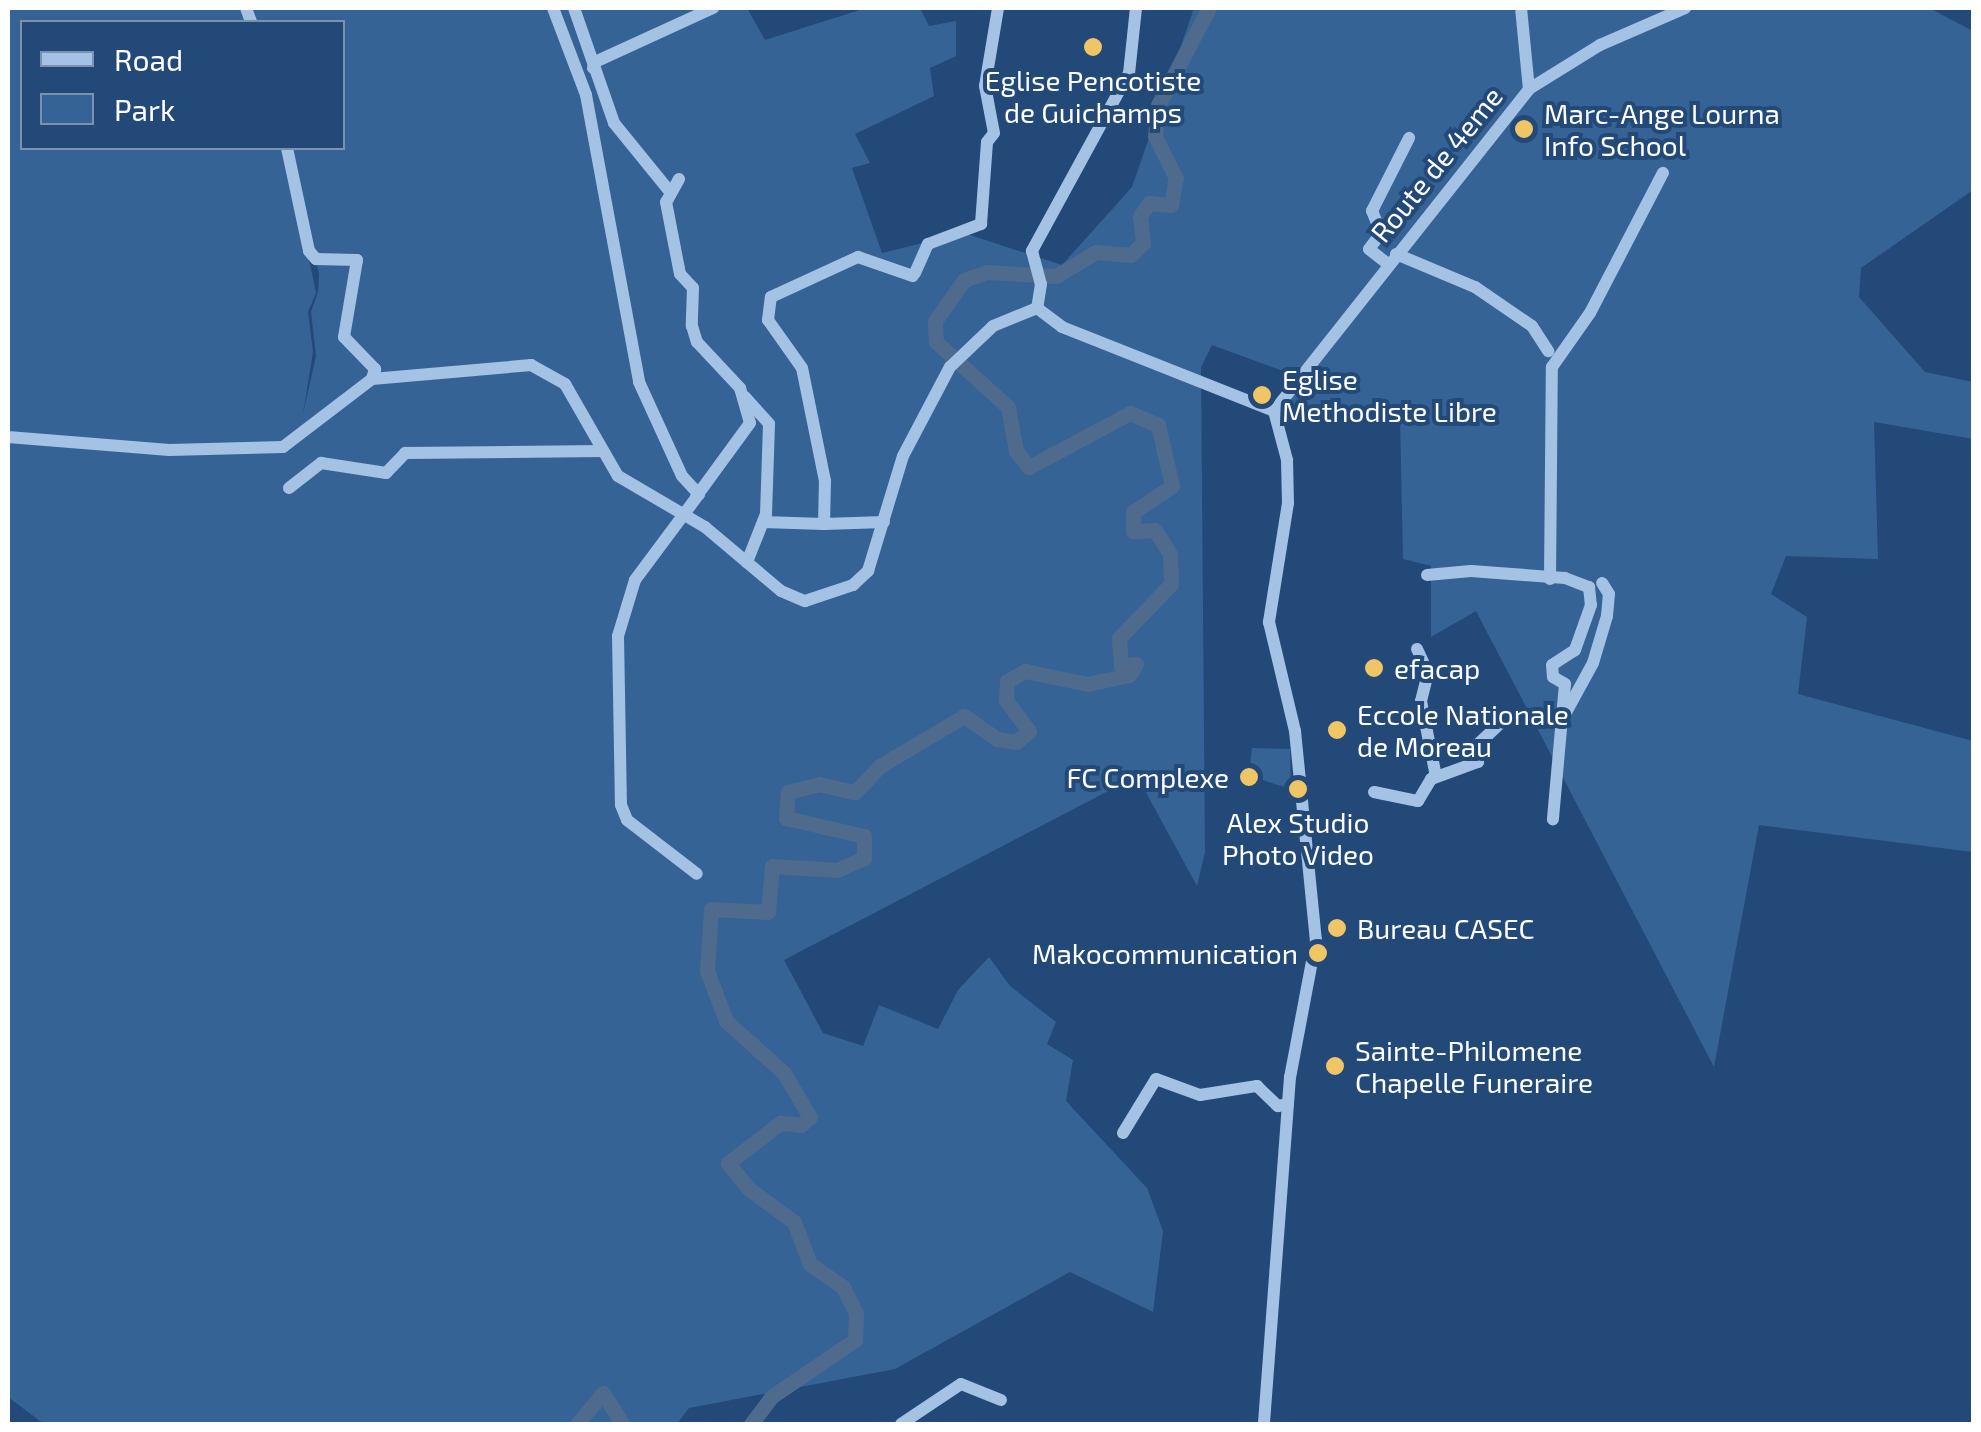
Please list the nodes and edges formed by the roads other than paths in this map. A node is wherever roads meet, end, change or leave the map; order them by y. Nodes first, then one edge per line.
1 (553, 8) edge
2 (574, 8) edge
3 (713, 8) edge
4 (998, 8) edge
5 (1136, 8) edge
6 (1521, 8) edge
7 (1685, 8) edge
8 (595, 62) junction
9 (1529, 89) junction
10 (586, 95) junction
11 (1408, 138) dead end
12 (287, 150) edge
13 (1664, 174) dead end
14 (679, 179) dead end
15 (670, 192) junction
16 (1392, 259) junction
17 (1037, 308) junction
18 (1548, 350) dead end
19 (372, 379) junction
20 (741, 392) junction
21 (1274, 411) junction
22 (8, 436) edge
23 (604, 451) junction
24 (289, 488) dead end
25 (696, 497) junction
26 (683, 516) junction
27 (763, 522) junction
28 (884, 522) junction
29 (824, 524) junction
30 (747, 562) junction
31 (1427, 576) dead end
32 (1550, 580) junction
33 (1602, 583) dead end
34 (1417, 649) dead end
35 (1508, 717) dead end
36 (1558, 727) junction
37 (1436, 777) junction
38 (1374, 792) dead end
39 (1553, 820) dead end
40 (697, 874) dead end
41 (1288, 1104) junction
42 (1123, 1133) dead end
43 (1001, 1400) dead end
44 (901, 1424) edge
45 (1264, 1424) edge

1 - 10 street
2 - 8 street
3 - 8 street
4 - 29 street
5 - 17 street
6 - 9 street
7 - 9 street, Route de 4eme
8 - 10 street
8 - 15 street
9 - 16 street, Route de 4eme
10 - 25 street
11 - 16 street
12 - 19 street
13 - 32 street
14 - 15 street
15 - 20 street
16 - 18 street
16 - 21 street, Route de 4eme
17 - 21 street
17 - 28 street
19 - 22 street
19 - 23 street
20 - 25 street
20 - 27 street
21 - 41 street
23 - 24 street
23 - 26 street
25 - 26 street
26 - 30 street
26 - 40 street
27 - 29 street
27 - 30 street
28 - 29 street
28 - 30 street
31 - 32 street
32 - 36 street
33 - 36 street
34 - 37 street
35 - 37 street
36 - 39 street
37 - 38 street
41 - 42 street
41 - 45 street
43 - 44 street

